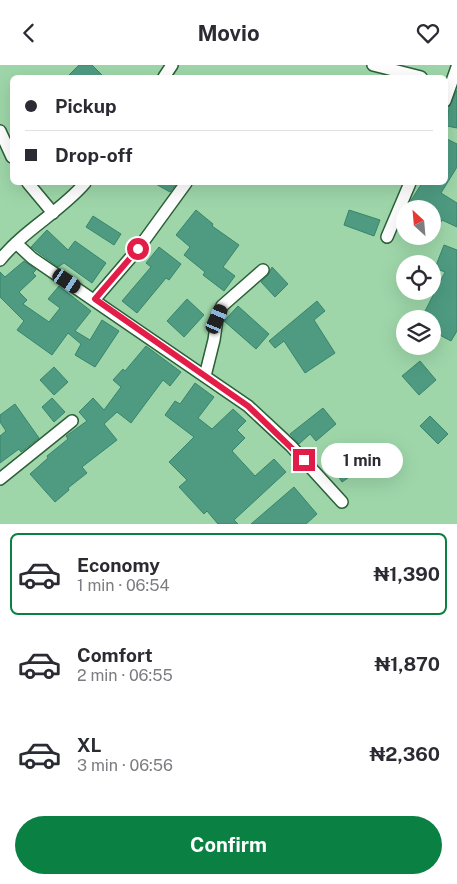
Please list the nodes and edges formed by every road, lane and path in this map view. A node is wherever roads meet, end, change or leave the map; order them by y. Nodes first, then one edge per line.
1 (373, 65) edge
2 (457, 67) edge
3 (413, 75) edge
4 (451, 86) edge
5 (0, 131) edge
6 (10, 153) edge
7 (30, 185) edge
8 (83, 185) edge
9 (185, 185) edge
10 (409, 185) edge
11 (53, 213) junction
12 (386, 237) dead end
13 (16, 243) junction
14 (0, 260) edge
15 (262, 270) dead end
16 (95, 299) junction
17 (205, 376) junction
18 (72, 421) dead end
19 (0, 479) edge
20 (342, 502) dead end

1 - 3 street
2 - 4 street
5 - 6 street
7 - 11 street
8 - 11 street
9 - 16 street
10 - 12 street
11 - 13 street
13 - 14 street
13 - 16 street
15 - 17 street
16 - 17 street
17 - 20 street
18 - 19 street

